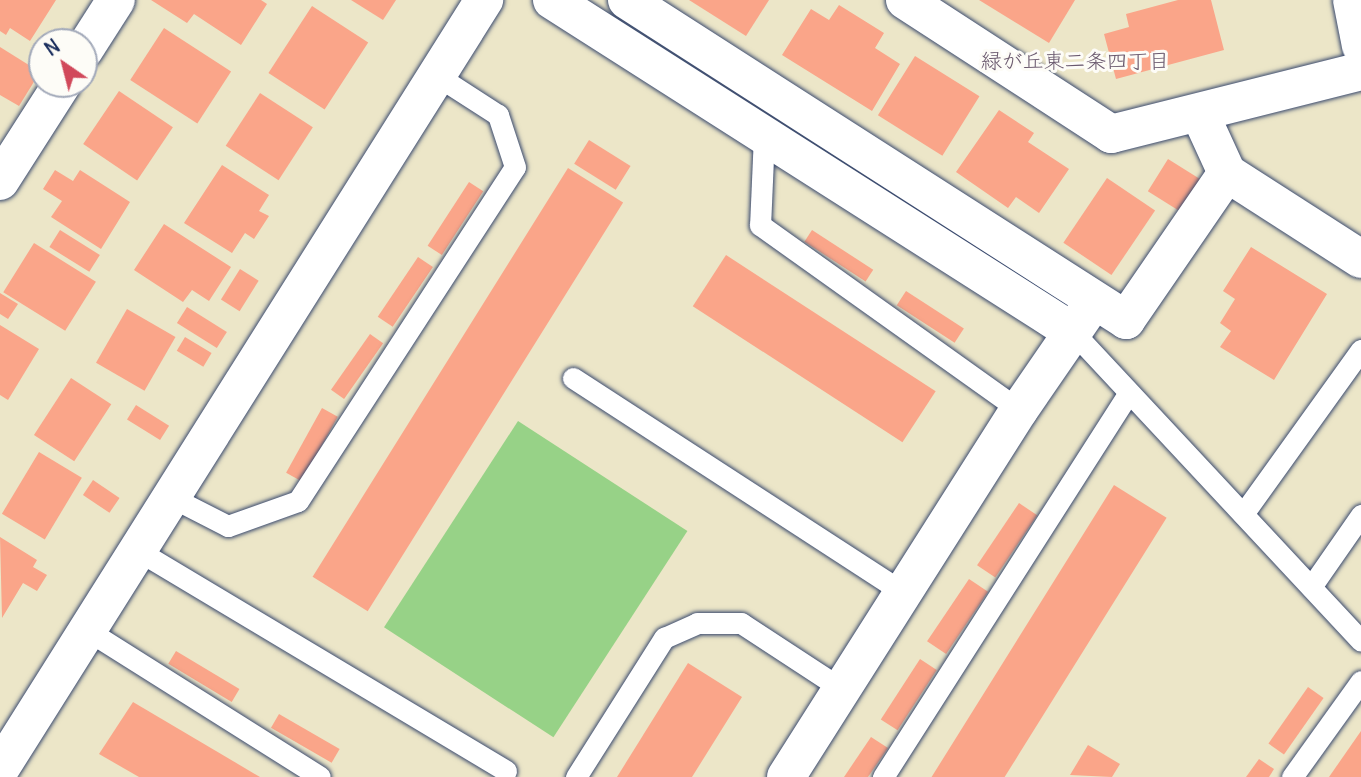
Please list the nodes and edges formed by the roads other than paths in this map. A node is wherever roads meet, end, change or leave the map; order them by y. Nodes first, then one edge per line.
1 (116, 0) edge
2 (484, 0) edge
3 (552, 0) edge
4 (627, 0) edge
5 (905, 0) edge
6 (1352, 0) edge
7 (98, 28) edge
8 (1361, 46) edge
9 (1361, 71) edge
10 (436, 75) junction
11 (53, 98) edge
12 (1200, 114) junction
13 (764, 135) junction
14 (1227, 173) junction
15 (0, 181) edge
16 (1361, 259) edge
17 (1095, 299) junction
18 (1073, 332) junction
19 (1361, 350) edge
20 (573, 378) dead end
21 (1129, 393) junction
22 (1019, 410) junction
23 (171, 497) junction
24 (1242, 514) junction
25 (1361, 516) edge
26 (137, 550) junction
27 (1311, 587) junction
28 (904, 593) junction
29 (87, 630) junction
30 (1361, 641) edge
31 (1361, 681) edge
32 (842, 689) junction
33 (0, 769) edge
34 (506, 771) dead end
35 (320, 777) edge
36 (576, 777) edge
37 (786, 777) edge
38 (883, 777) edge
39 (1292, 777) edge

1 - 7 street
2 - 10 street
3 - 13 street
4 - 17 street
5 - 12 street
6 - 8 street
9 - 12 street
10 - 23 street
10 - 23 lane
11 - 15 street
12 - 14 street
13 - 18 street
13 - 22 lane
14 - 16 street
14 - 17 street
17 - 18 street
18 - 21 lane
18 - 22 street
19 - 24 lane
20 - 28 lane
21 - 24 lane
21 - 38 lane
22 - 28 street
23 - 26 street
24 - 27 lane
25 - 27 lane
26 - 29 street
26 - 34 lane
27 - 30 lane
28 - 32 street
29 - 33 street
29 - 35 lane
31 - 39 lane
32 - 36 lane
32 - 37 street

